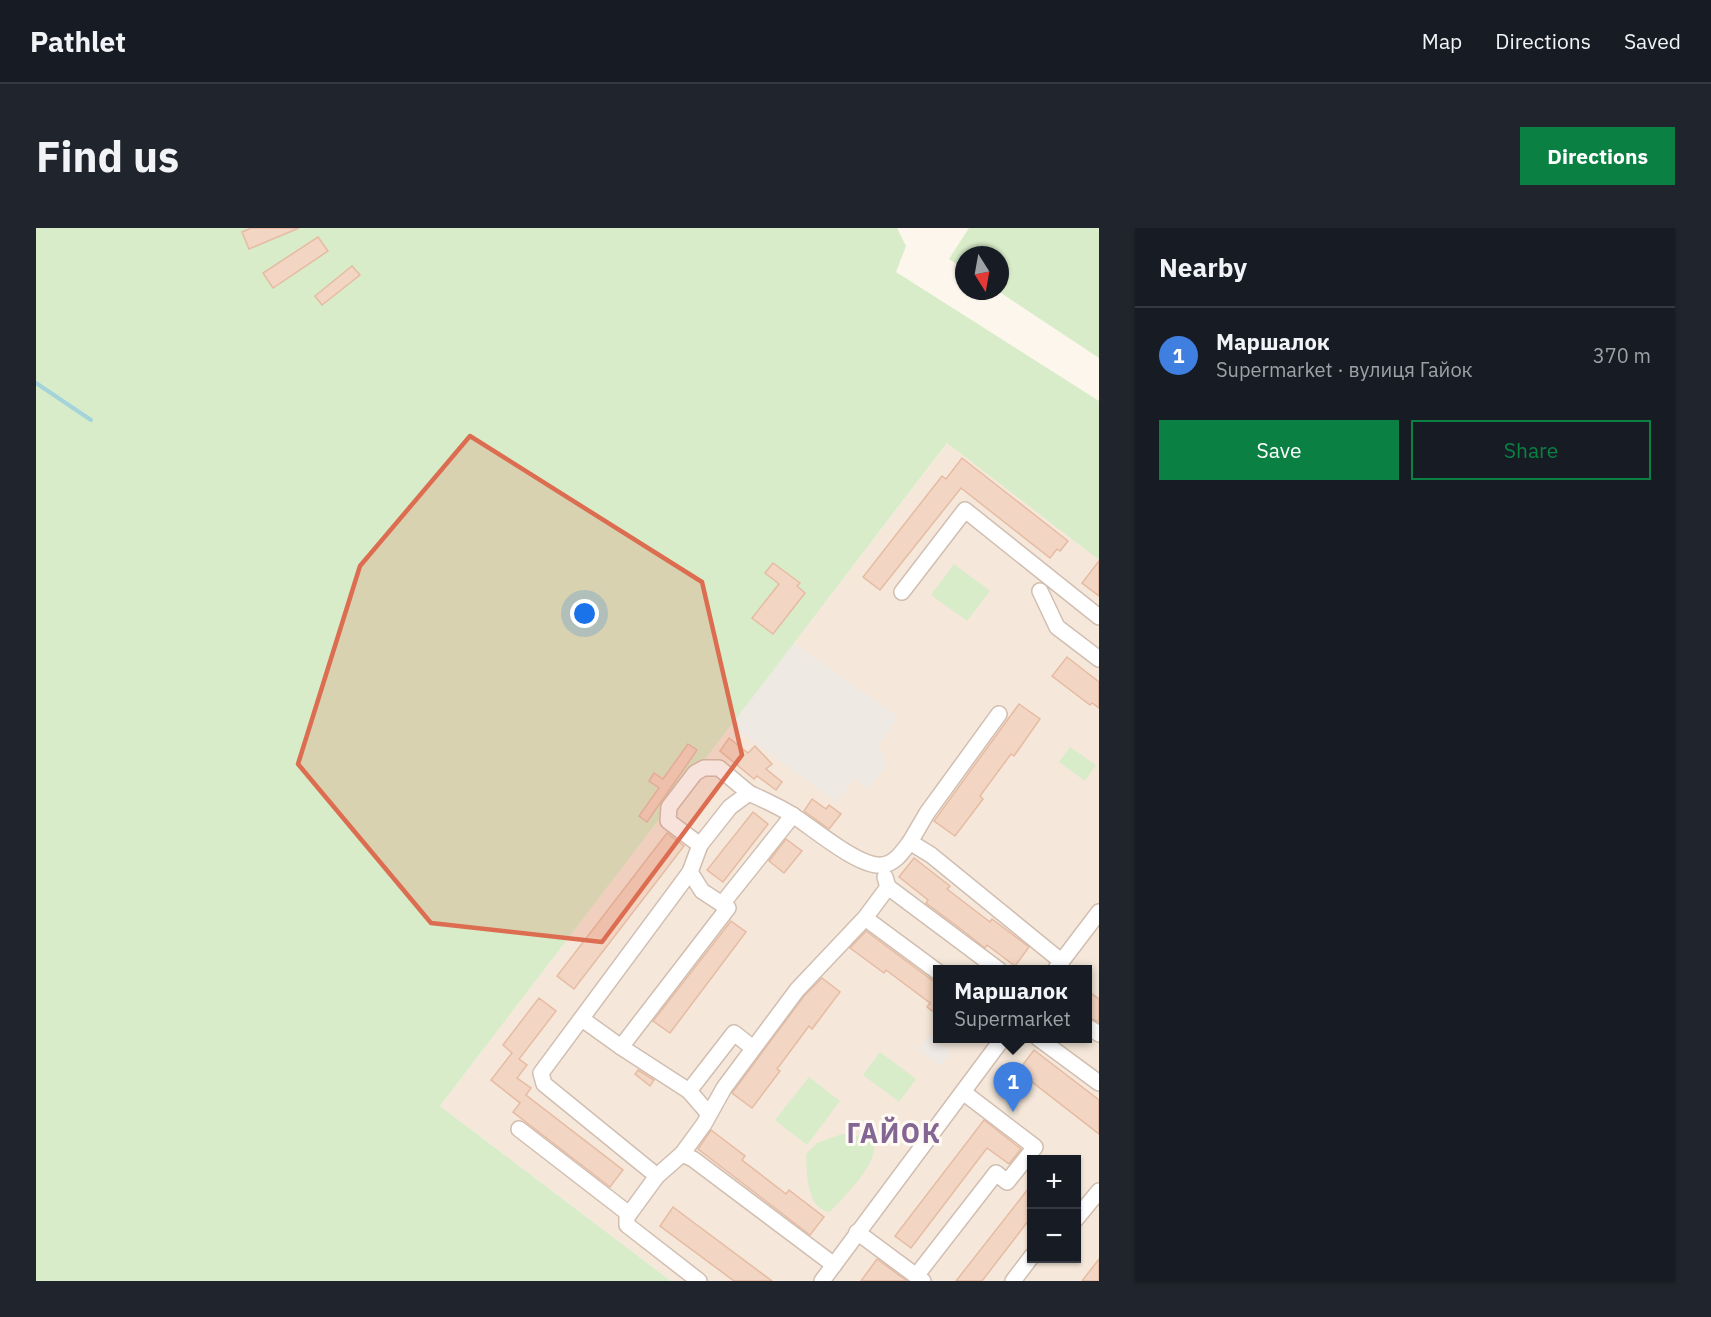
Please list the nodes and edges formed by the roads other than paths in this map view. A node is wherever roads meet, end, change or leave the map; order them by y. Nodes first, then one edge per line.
1 (1040, 591) dead end
2 (902, 592) dead end
3 (1099, 617) edge
4 (1099, 659) edge
5 (999, 714) dead end
6 (748, 793) junction
7 (793, 815) junction
8 (910, 842) junction
9 (700, 845) junction
10 (884, 865) junction
11 (690, 872) junction
12 (888, 886) junction
13 (722, 904) junction
14 (1099, 912) edge
15 (864, 918) junction
16 (994, 965) edge
17 (1058, 965) edge
18 (933, 968) edge
19 (582, 1019) junction
20 (999, 1043) edge
21 (1045, 1043) edge
22 (621, 1047) junction
23 (753, 1048) junction
24 (1099, 1083) edge
25 (689, 1091) junction
26 (963, 1092) junction
27 (709, 1114) junction
28 (519, 1129) dead end
29 (682, 1154) junction
30 (657, 1176) junction
31 (1099, 1191) edge
32 (629, 1214) junction
33 (1081, 1215) edge
34 (857, 1232) junction
35 (1027, 1263) edge
36 (828, 1276) edge
37 (920, 1279) edge
38 (699, 1281) edge
39 (1013, 1281) edge

1 - 4 street
2 - 3 street
5 - 8 street
6 - 7 street
6 - 9 street
6 - 9 street
7 - 10 street
7 - 13 street
8 - 10 street
8 - 17 street
9 - 11 street
10 - 12 street
11 - 13 street
11 - 19 street
12 - 15 street
12 - 16 street
13 - 22 street
14 - 17 street
15 - 18 street
15 - 23 street
19 - 22 street
19 - 30 street
20 - 26 street
21 - 24 street
22 - 25 street
23 - 25 street
23 - 27 street
25 - 27 street
26 - 34 street
26 - 37 street
27 - 29 street
28 - 32 street
29 - 30 street
29 - 36 street
30 - 32 street
31 - 33 street
32 - 38 street
34 - 36 street
34 - 37 street
35 - 39 street

